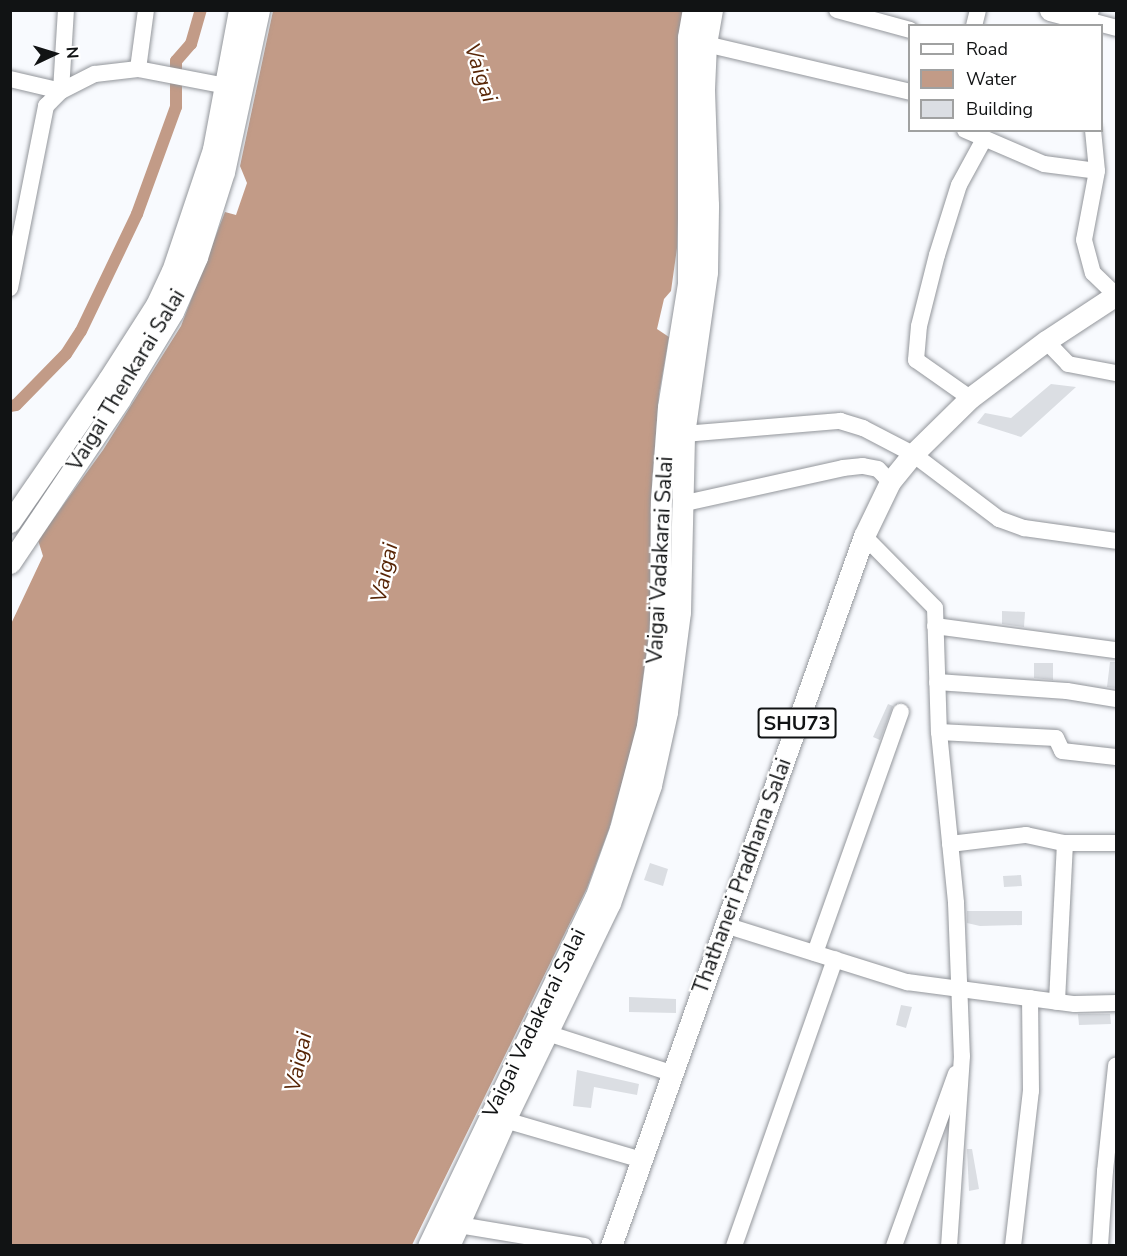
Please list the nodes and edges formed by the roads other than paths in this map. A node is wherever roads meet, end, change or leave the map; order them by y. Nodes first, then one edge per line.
1 (66, 10) edge
2 (146, 10) edge
3 (239, 10) edge
4 (259, 10) edge
5 (693, 10) edge
6 (712, 10) edge
7 (837, 10) edge
8 (1050, 10) edge
9 (1085, 18) edge
10 (1116, 28) edge
11 (908, 30) edge
12 (706, 44) junction
13 (138, 69) junction
14 (10, 80) edge
15 (226, 86) junction
16 (61, 91) junction
17 (908, 92) edge
18 (968, 132) edge
19 (1093, 132) edge
20 (983, 141) junction
21 (1097, 171) junction
22 (10, 288) edge
23 (1116, 295) edge
24 (1096, 307) junction
25 (1116, 311) edge
26 (1046, 341) junction
27 (1116, 373) edge
28 (970, 398) junction
29 (684, 434) junction
30 (913, 454) junction
31 (891, 482) junction
32 (681, 504) junction
33 (10, 522) edge
34 (864, 536) junction
35 (1116, 541) edge
36 (10, 563) edge
37 (936, 626) junction
38 (1116, 650) edge
39 (937, 682) junction
40 (1116, 699) edge
41 (901, 712) dead end
42 (939, 732) junction
43 (1116, 757) edge
44 (1065, 843) junction
45 (1116, 843) edge
46 (950, 844) junction
47 (725, 925) junction
48 (815, 953) junction
49 (835, 959) junction
50 (960, 989) junction
51 (1030, 998) junction
52 (1057, 1002) junction
53 (1116, 1003) edge
54 (547, 1033) junction
55 (962, 1056) junction
56 (1116, 1066) edge
57 (671, 1073) junction
58 (505, 1120) junction
59 (642, 1160) junction
60 (459, 1225) junction
61 (428, 1245) edge
62 (449, 1245) edge
63 (584, 1245) edge
64 (611, 1245) edge
65 (734, 1245) edge
66 (894, 1245) edge
67 (949, 1245) edge
68 (1013, 1245) edge
69 (1100, 1245) edge

1 - 16 street
2 - 13 street
3 - 15 main road, Vaigai Thenkarai Salai
4 - 36 main road, Vaigai Thenkarai Salai
5 - 61 main road, Vaigai Vadakarai Salai
6 - 12 main road, Vaigai Vadakarai Salai
7 - 11 street
8 - 9 main road
9 - 10 street
12 - 17 street
12 - 29 main road, Vaigai Vadakarai Salai
13 - 15 street
13 - 16 street
14 - 16 street
15 - 33 main road, Vaigai Thenkarai Salai
16 - 22 street
18 - 20 street
19 - 21 street
20 - 21 street
20 - 28 street
21 - 23 street
23 - 24 main road, Thathaneri Pradhana Salai / SHU73
24 - 25 street
24 - 26 main road, Thathaneri Pradhana Salai / SHU73
26 - 27 street
26 - 28 main road, Thathaneri Pradhana Salai / SHU73
28 - 30 main road, Thathaneri Pradhana Salai / SHU73
29 - 30 street
29 - 32 main road, Vaigai Vadakarai Salai
30 - 31 main road, Thathaneri Pradhana Salai / SHU73
30 - 35 street
31 - 32 street
31 - 34 main road, Thathaneri Pradhana Salai / SHU73
32 - 54 main road, Vaigai Vadakarai Salai
34 - 37 street
34 - 47 main road, Thathaneri Pradhana Salai / SHU73
37 - 38 street
37 - 39 street
39 - 40 street
39 - 42 street
41 - 48 street
42 - 43 street
42 - 46 street
44 - 45 street
44 - 46 street
44 - 52 street
46 - 50 street
47 - 48 street
47 - 57 main road, Thathaneri Pradhana Salai / SHU73
48 - 49 street
49 - 50 street
49 - 65 street
50 - 51 street
50 - 55 street
51 - 52 street
51 - 68 street
52 - 53 street
54 - 57 street
54 - 58 main road, Vaigai Vadakarai Salai
55 - 66 street
55 - 67 street
56 - 69 street
57 - 59 main road, Thathaneri Pradhana Salai / SHU73
58 - 59 street
58 - 60 main road, Vaigai Vadakarai Salai
59 - 64 main road, Thathaneri Pradhana Salai / SHU73
60 - 62 main road, Vaigai Vadakarai Salai
60 - 63 street

